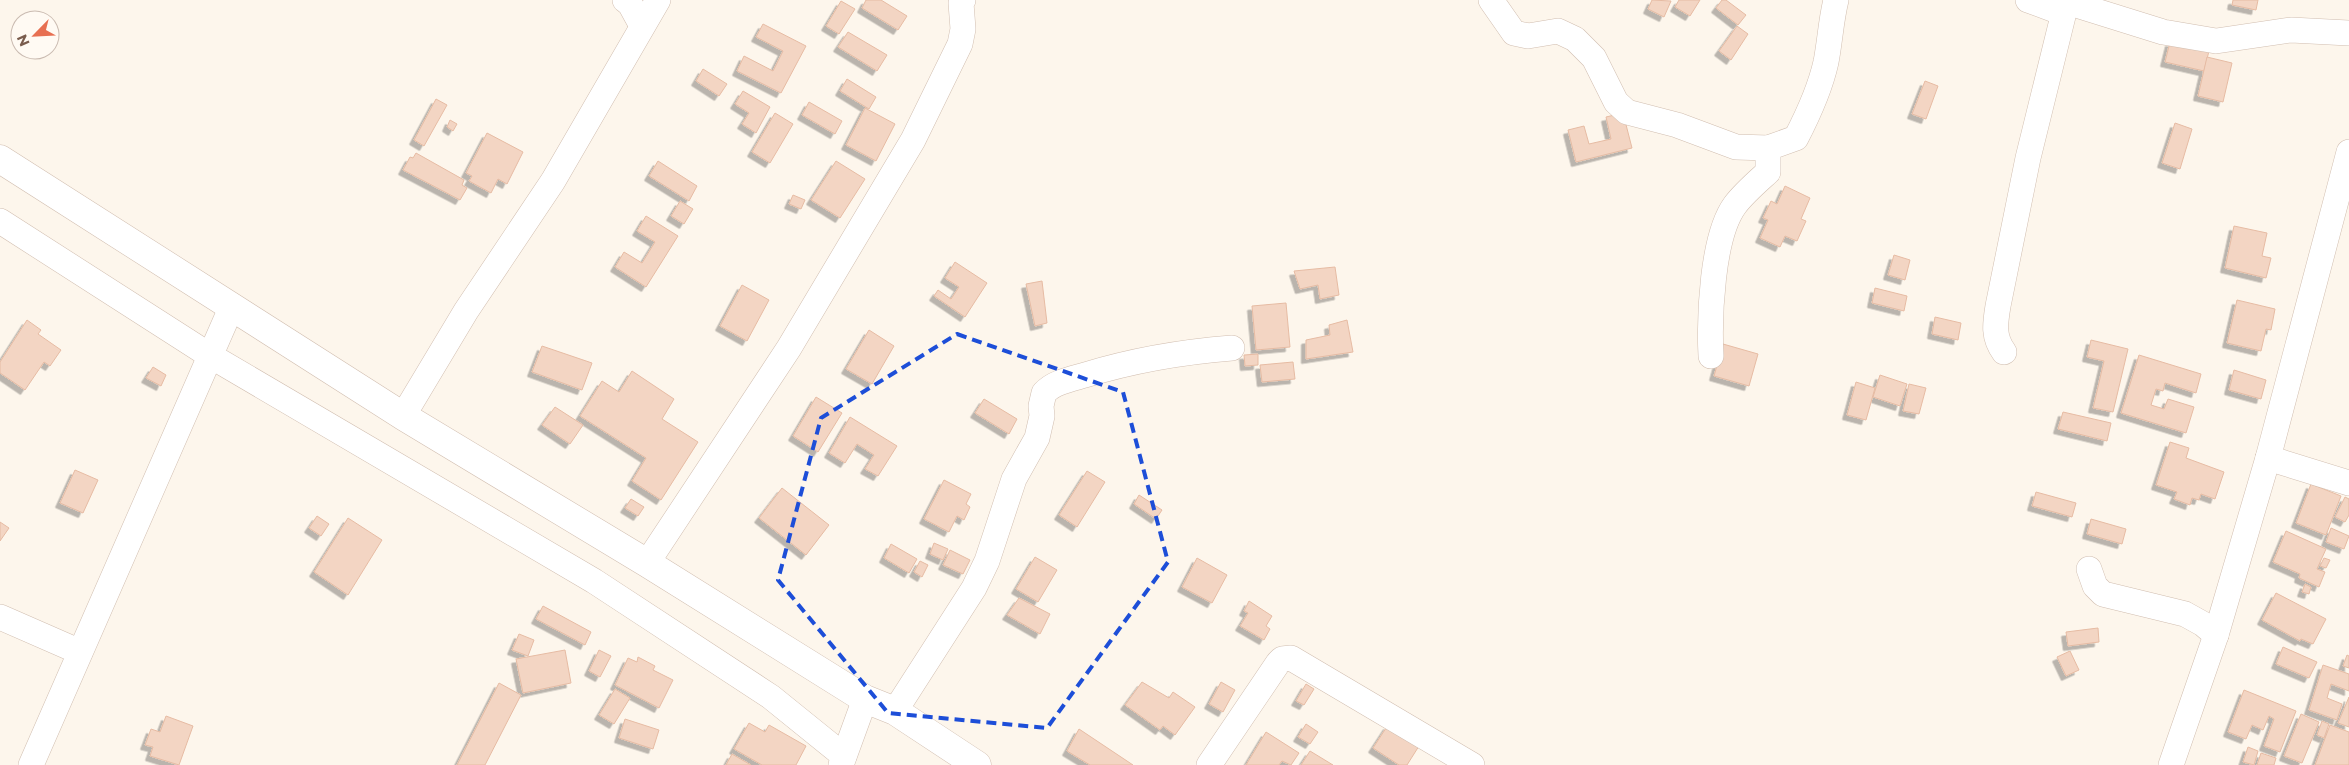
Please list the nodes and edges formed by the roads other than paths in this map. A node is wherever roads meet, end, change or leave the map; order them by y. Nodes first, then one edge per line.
1 (625, 0) edge
2 (658, 0) edge
3 (1491, 0) edge
4 (1836, 0) edge
5 (2028, 0) edge
6 (960, 1) edge
7 (2066, 5) edge
8 (642, 26) junction
9 (2349, 33) edge
10 (1768, 148) junction
11 (2349, 152) edge
12 (0, 159) edge
13 (0, 221) edge
14 (232, 306) junction
15 (1232, 348) dead end
16 (2004, 352) dead end
17 (209, 355) junction
18 (1711, 356) dead end
19 (403, 416) junction
20 (2268, 458) junction
21 (2349, 483) edge
22 (647, 563) junction
23 (2089, 569) dead end
24 (0, 617) edge
25 (2216, 635) junction
26 (80, 652) junction
27 (864, 698) junction
28 (895, 711) junction
29 (842, 760) edge
30 (31, 765) edge
31 (977, 765) edge
32 (1209, 765) edge
33 (1472, 765) edge
34 (2171, 765) edge

1 - 8 street
2 - 8 street
3 - 10 street
4 - 10 street
5 - 7 street
6 - 22 street
7 - 9 street
7 - 16 street
8 - 19 street
10 - 18 street
11 - 20 street
12 - 14 street
13 - 17 street
14 - 17 street
14 - 19 street
15 - 28 street
17 - 26 street
17 - 29 street
19 - 22 street
20 - 21 street
20 - 25 street
22 - 27 street
23 - 25 street
24 - 26 street
25 - 34 street
26 - 30 street
27 - 28 street
27 - 29 street
28 - 31 street
32 - 33 street

